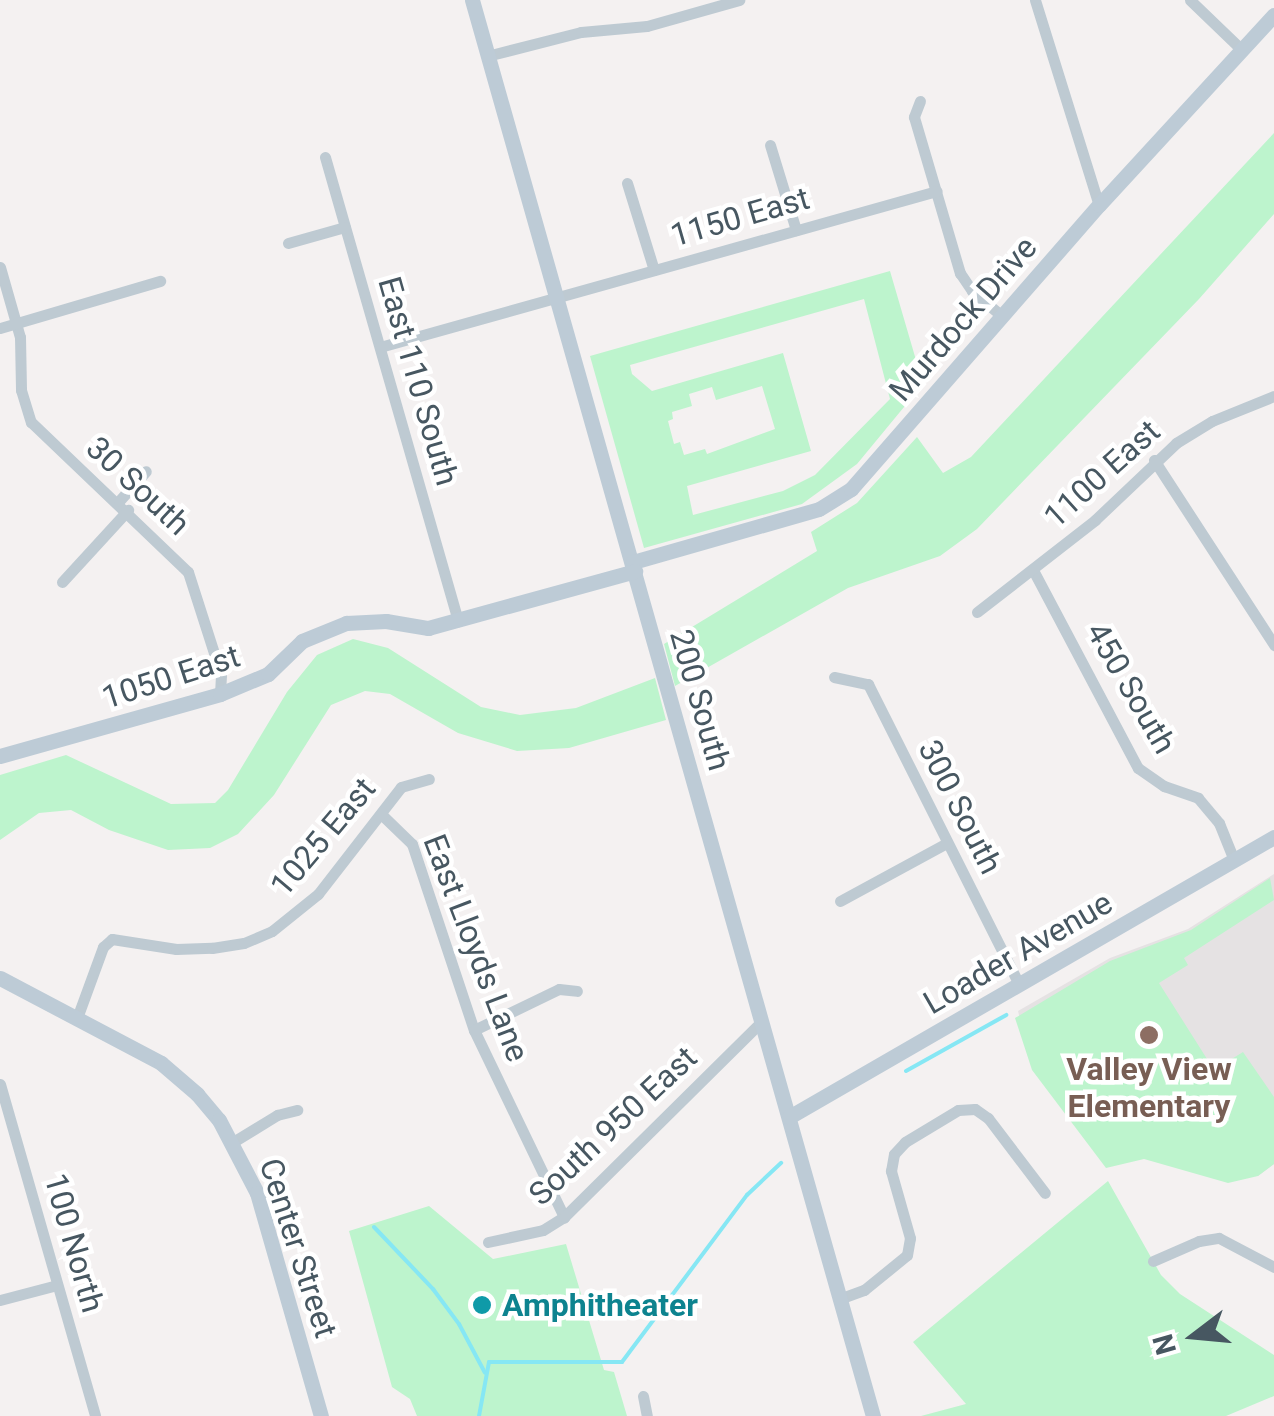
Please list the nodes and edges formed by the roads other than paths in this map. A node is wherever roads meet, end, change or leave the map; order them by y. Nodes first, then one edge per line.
1 (472, 0) edge
2 (1034, 0) edge
3 (1190, 0) edge
4 (734, 1) edge
5 (1274, 15) edge
6 (1241, 49) junction
7 (488, 56) junction
8 (920, 101) dead end
9 (770, 145) dead end
10 (325, 157) dead end
11 (627, 183) dead end
12 (936, 191) junction
13 (1099, 205) junction
14 (345, 227) junction
15 (796, 230) junction
16 (288, 244) dead end
17 (0, 267) edge
18 (654, 270) junction
19 (160, 281) dead end
20 (558, 297) junction
21 (1002, 316) junction
22 (16, 324) junction
23 (0, 328) edge
24 (380, 347) junction
25 (1274, 396) edge
26 (1154, 460) junction
27 (146, 470) dead end
28 (123, 506) junction
29 (634, 566) junction
30 (1033, 570) junction
31 (62, 582) dead end
32 (977, 612) dead end
33 (458, 621) junction
34 (1274, 645) edge
35 (834, 677) dead end
36 (220, 694) junction
37 (0, 756) edge
38 (428, 780) dead end
39 (381, 814) junction
40 (1274, 837) edge
41 (947, 842) junction
42 (1234, 860) junction
43 (840, 900) dead end
44 (1, 982) edge
45 (1019, 984) junction
46 (577, 991) dead end
47 (77, 1018) junction
48 (761, 1022) junction
49 (474, 1030) junction
50 (0, 1084) edge
51 (297, 1110) dead end
52 (789, 1117) junction
53 (233, 1142) junction
54 (1046, 1193) dead end
55 (564, 1217) junction
56 (488, 1242) dead end
57 (1153, 1261) dead end
58 (1274, 1267) edge
59 (56, 1284) junction
60 (839, 1298) junction
61 (0, 1300) edge
62 (643, 1396) dead end
63 (95, 1416) edge
64 (321, 1416) edge
65 (647, 1416) edge
66 (872, 1416) edge

1 - 7 street, 200 South
2 - 13 street
3 - 6 street
4 - 7 street
5 - 6 street, Murdock Drive
6 - 13 street, Murdock Drive
7 - 20 street, 200 South
8 - 12 street
9 - 15 street
10 - 14 street, East 110 South
11 - 18 street
12 - 15 street, 1150 East
12 - 21 street
13 - 21 street, Murdock Drive
14 - 16 street
14 - 24 street, East 110 South
15 - 18 street, 1150 East
17 - 22 street, 30 South
18 - 20 street, 1150 East
19 - 22 street
20 - 24 street, 1150 East
20 - 29 street, 200 South
21 - 29 street, Murdock Drive
22 - 23 street
22 - 28 street, 30 South
24 - 33 street, East 110 South
25 - 26 street, 1100 East
26 - 30 street, 1100 East
26 - 34 street
27 - 28 street
28 - 31 street
28 - 36 street, 30 South
29 - 33 street, 1050 East
29 - 48 street, 200 South
30 - 32 street, 1100 East
30 - 42 street, 450 South
33 - 36 street, 1050 East
35 - 41 street, 300 South
36 - 37 street, 1050 East
38 - 39 street, 1025 East
39 - 47 street, 1025 East
39 - 49 street, East Lloyds Lane
40 - 42 street, Loader Avenue
41 - 43 street
41 - 45 street, 300 South
42 - 45 street, Loader Avenue
44 - 47 street, Center Street
45 - 52 street, Loader Avenue
46 - 49 street
47 - 53 street, Center Street
48 - 52 street, 200 South
48 - 55 street, South 950 East
49 - 55 street, East Lloyds Lane
50 - 59 street, 100 North
51 - 53 street
52 - 60 street, 200 South
53 - 64 street, Center Street
54 - 60 street
55 - 56 street, South 950 East
57 - 58 street
59 - 61 street
59 - 63 street, 100 North
60 - 66 street, 200 South
62 - 65 street

